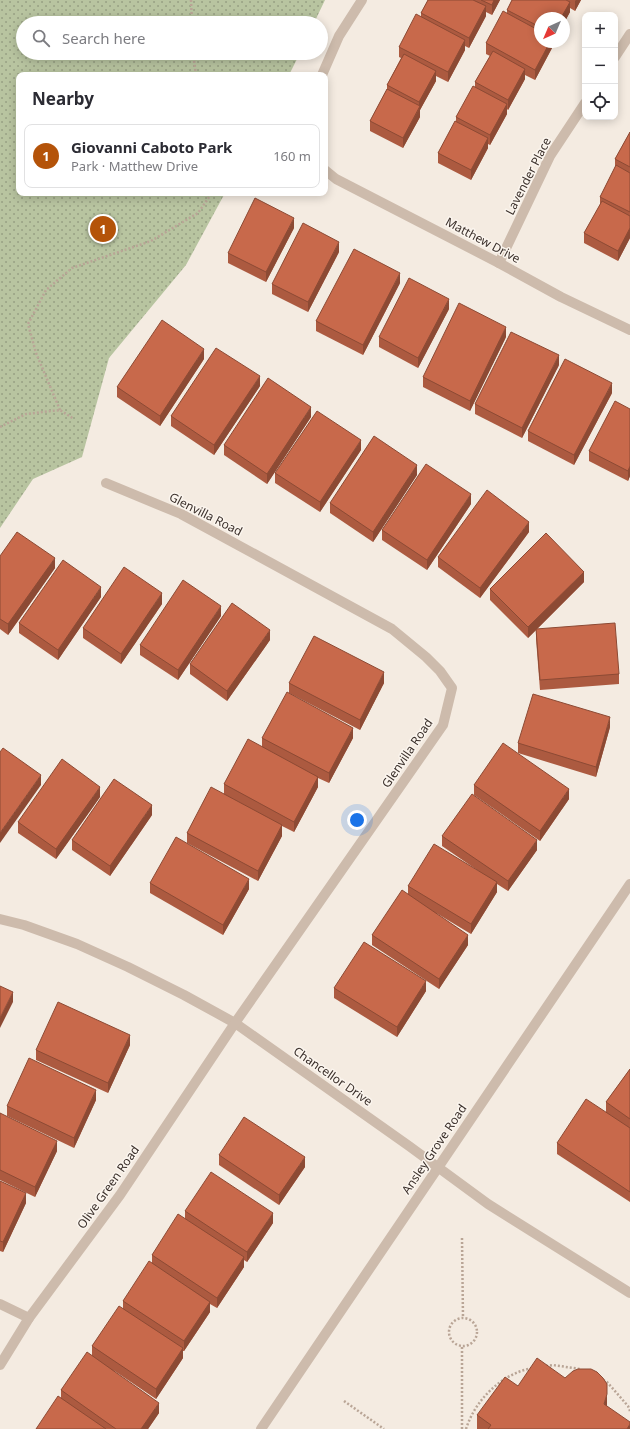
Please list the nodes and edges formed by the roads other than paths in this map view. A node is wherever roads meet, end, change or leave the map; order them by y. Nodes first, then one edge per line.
1 (362, 0) edge
2 (630, 34) edge
3 (618, 52) edge
4 (323, 72) edge
5 (582, 108) edge
6 (328, 172) edge
7 (499, 263) junction
8 (630, 330) edge
9 (106, 483) dead end
10 (630, 884) edge
11 (0, 919) edge
12 (235, 1023) junction
13 (438, 1166) junction
14 (630, 1292) edge
15 (0, 1304) edge
16 (30, 1318) junction
17 (0, 1365) edge
18 (261, 1429) edge

1 - 4 street
2 - 3 street
5 - 7 street, Lavender Place
6 - 7 street, Matthew Drive
7 - 8 street, Matthew Drive
9 - 12 street, Glenvilla Road
10 - 13 street, Ansley Grove Road
11 - 12 street, Chancellor Drive
12 - 13 street, Chancellor Drive
12 - 16 street, Olive Green Road
13 - 14 street, Chancellor Drive
13 - 18 street, Ansley Grove Road
15 - 16 street
16 - 17 street, Olive Green Road

